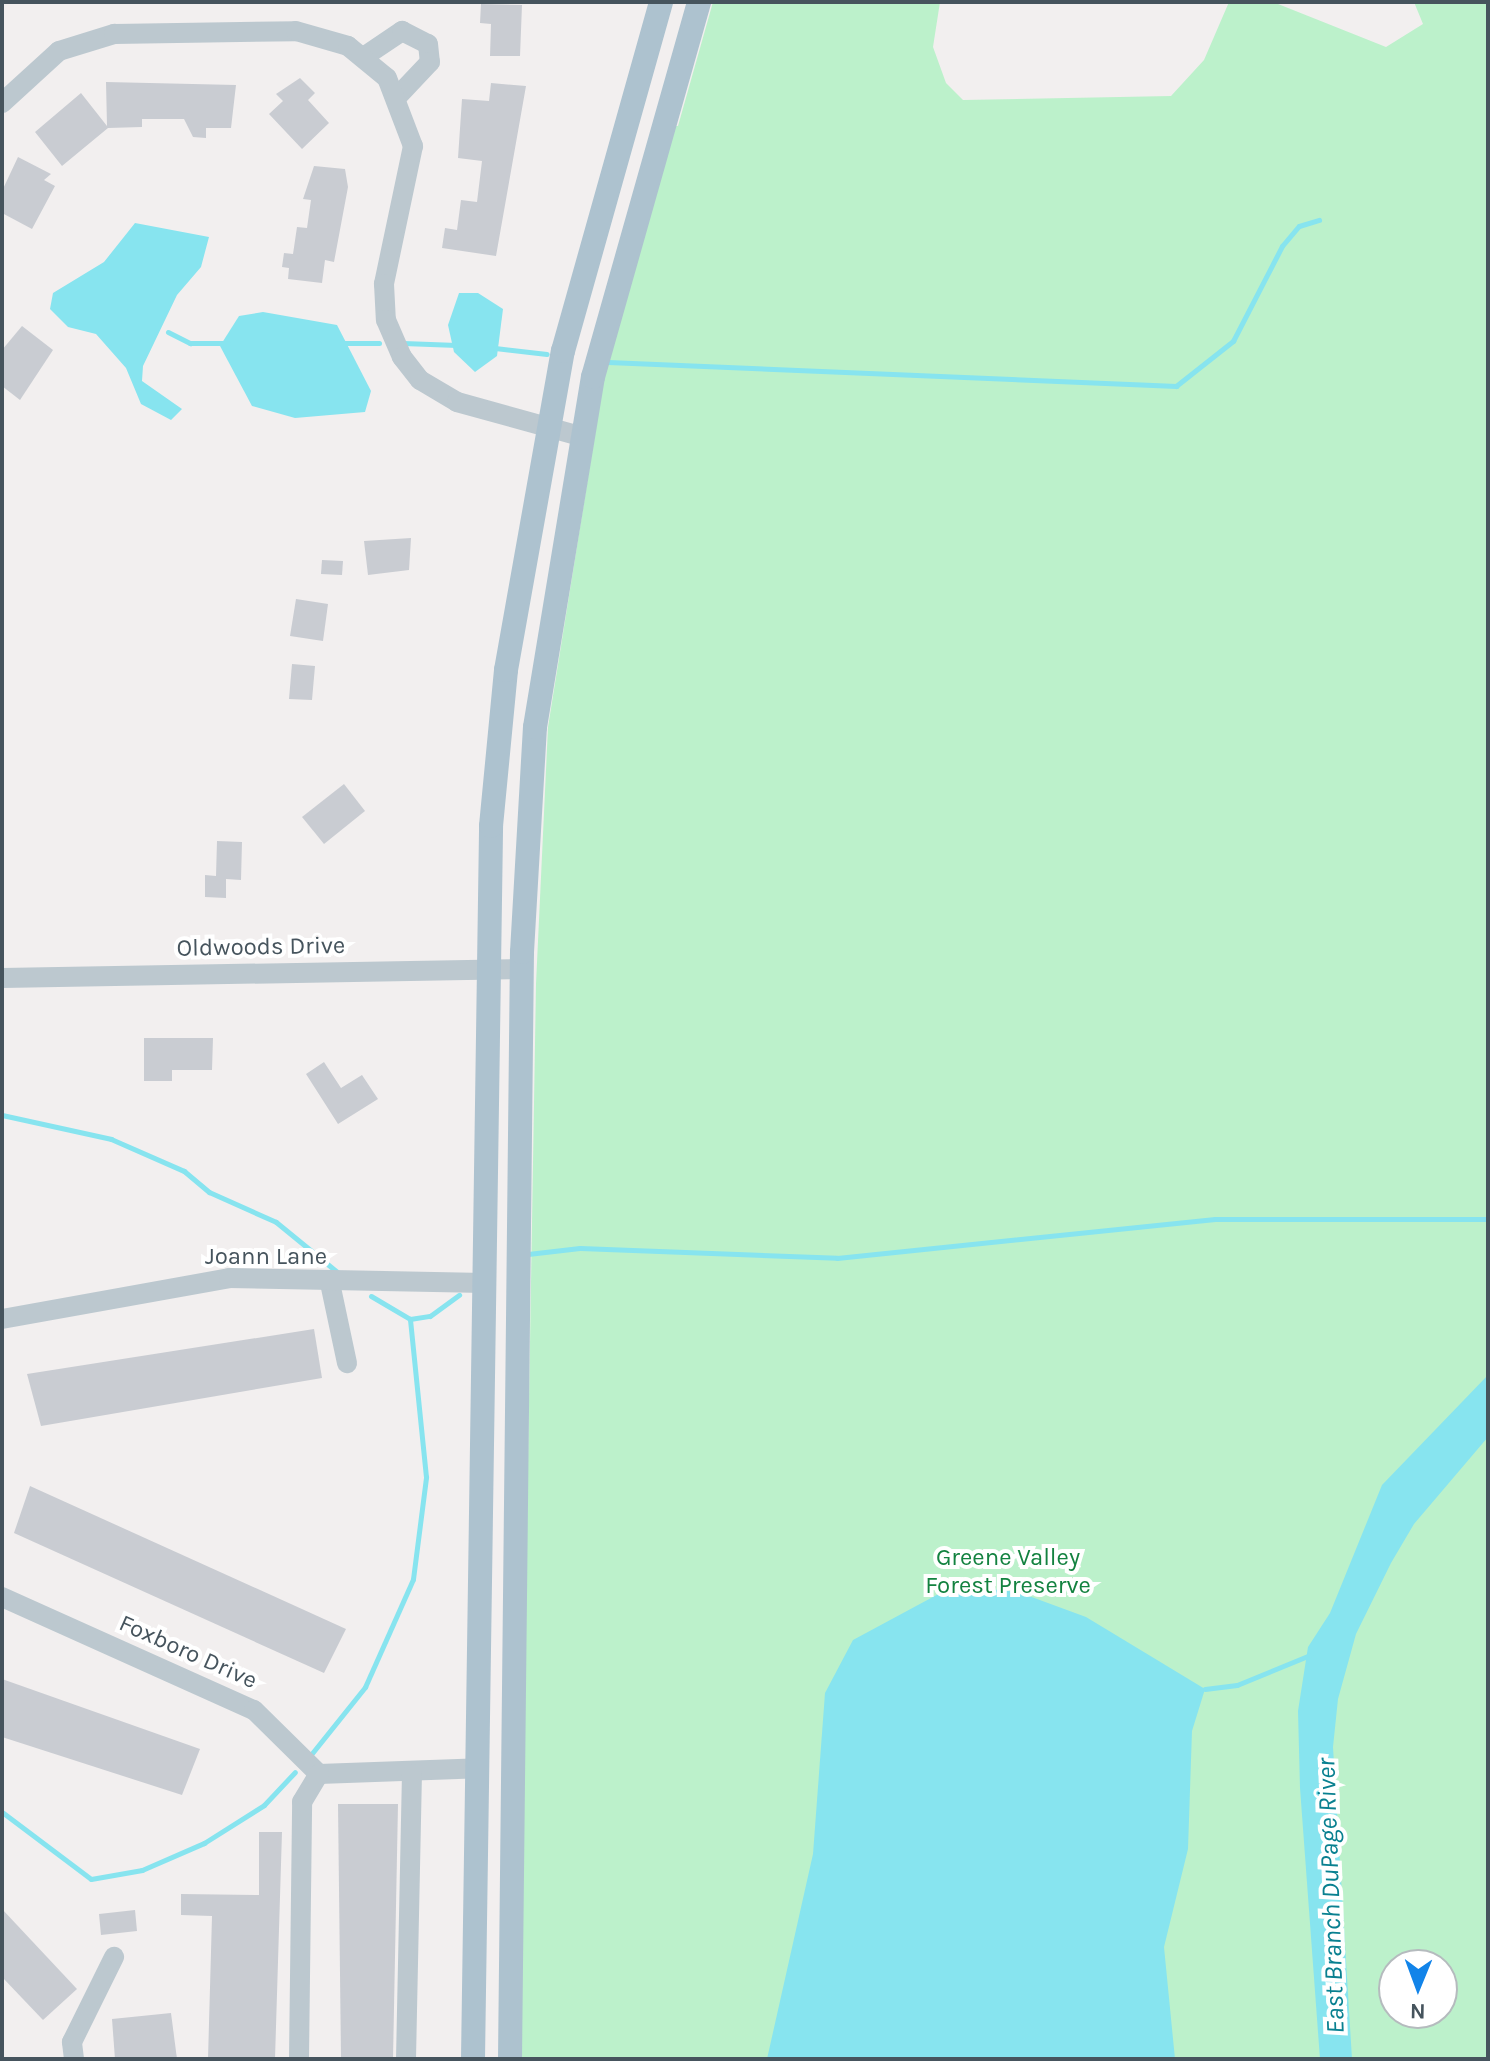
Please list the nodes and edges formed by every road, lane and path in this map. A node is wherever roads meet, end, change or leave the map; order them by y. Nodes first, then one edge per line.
1 (661, 2) edge
2 (699, 2) edge
3 (365, 56) junction
4 (398, 96) junction
5 (2, 103) edge
6 (549, 428) junction
7 (580, 436) junction
8 (488, 969) junction
9 (522, 969) junction
10 (2, 978) edge
11 (330, 1283) junction
12 (485, 1283) junction
13 (2, 1319) edge
14 (347, 1363) dead end
15 (2, 1597) edge
16 (479, 1768) junction
17 (319, 1774) junction
18 (412, 1774) junction
19 (114, 1957) dead end
20 (74, 2059) edge
21 (299, 2059) edge
22 (406, 2059) edge
23 (473, 2059) edge
24 (510, 2059) edge

1 - 6 main road
2 - 7 main road
3 - 4 street
3 - 4 street
3 - 5 street
4 - 6 street
6 - 7 street
6 - 8 main road
7 - 9 main road
8 - 9 street, Oldwoods Drive
8 - 10 street, Oldwoods Drive
8 - 12 main road
9 - 24 main road
11 - 12 street, Joann Lane
11 - 13 street, Joann Lane
11 - 14 street
12 - 16 main road
15 - 17 street, Foxboro Drive
16 - 18 street
16 - 23 main road
17 - 18 street
17 - 21 street
18 - 22 street
19 - 20 street

